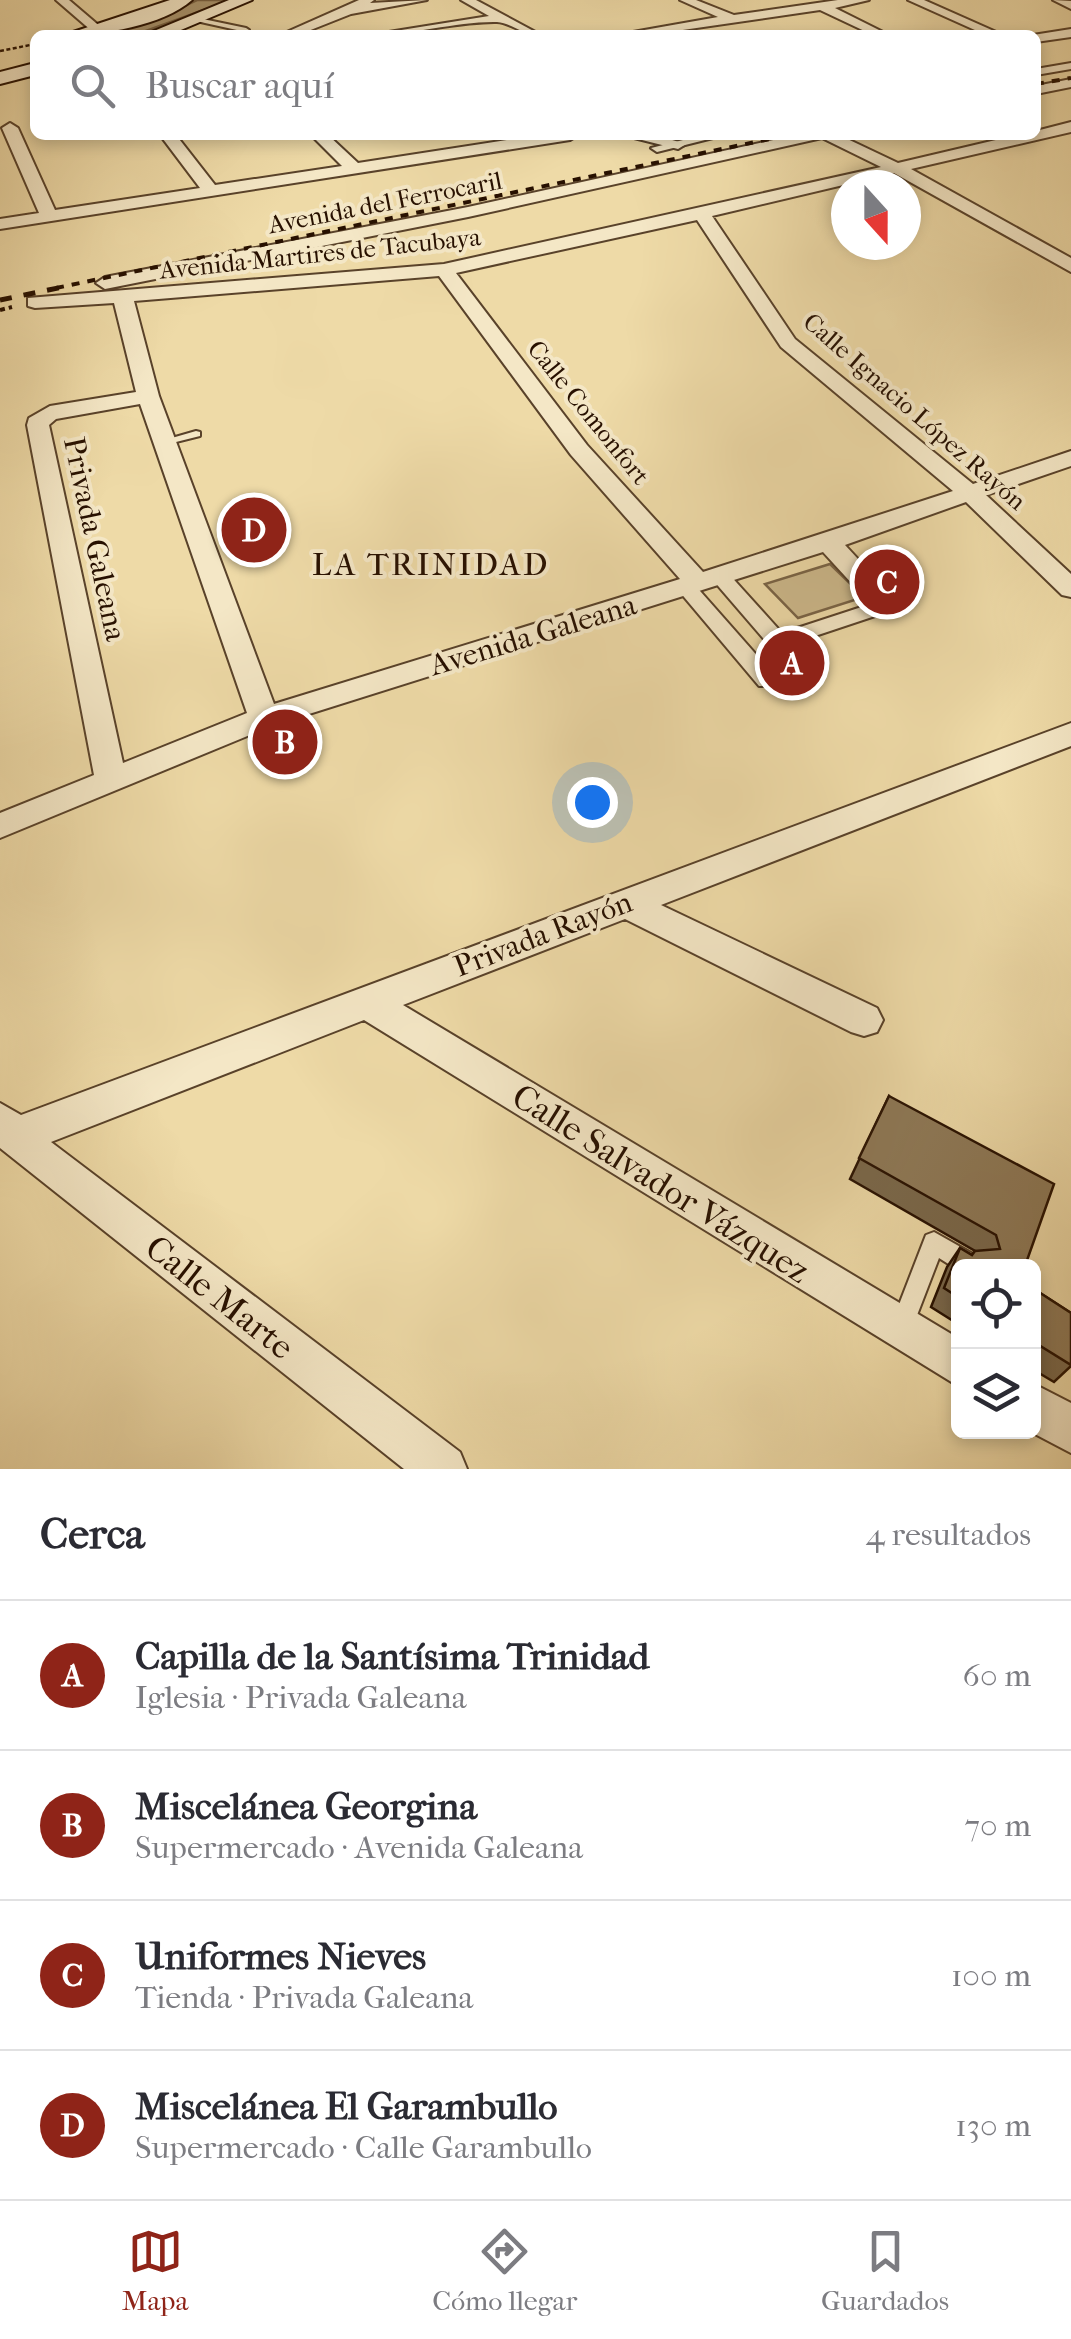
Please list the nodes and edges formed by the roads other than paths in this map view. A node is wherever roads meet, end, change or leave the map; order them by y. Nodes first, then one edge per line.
1 (62, 0) edge
2 (184, 0) edge
3 (244, 0) edge
4 (368, 0) edge
5 (421, 0) edge
6 (467, 0) edge
7 (686, 0) edge
8 (784, 0) edge
9 (864, 0) edge
10 (914, 0) edge
11 (1059, 0) edge
12 (842, 1) edge
13 (1071, 5) edge
14 (821, 6) junction
15 (804, 8) junction
16 (348, 10) junction
17 (501, 18) junction
18 (733, 19) junction
19 (198, 20) junction
20 (98, 30) joint
21 (168, 30) edge
22 (246, 30) dead end
23 (308, 30) edge
24 (413, 30) edge
25 (525, 30) edge
26 (657, 30) edge
27 (873, 30) edge
28 (985, 30) edge
29 (1071, 33) edge
30 (1041, 37) edge
31 (1041, 55) edge
32 (1068, 66) edge
33 (30, 69) edge
34 (1041, 71) edge
35 (0, 78) edge
36 (1071, 83) edge
37 (1041, 89) edge
38 (1071, 127) edge
39 (11, 128) edge
40 (1041, 134) edge
41 (172, 140) edge
42 (324, 140) edge
43 (480, 140) edge
44 (541, 140) edge
45 (657, 140) edge
46 (696, 140) edge
47 (798, 140) edge
48 (838, 140) edge
49 (1016, 140) edge
50 (678, 144) junction
51 (657, 148) dead end
52 (490, 149) junction
53 (897, 168) junction
54 (356, 170) junction
55 (212, 192) junction
56 (714, 206) junction
57 (48, 217) junction
58 (0, 224) edge
59 (1071, 266) edge
60 (444, 270) junction
61 (113, 298) junction
62 (34, 302) dead end
63 (148, 396) junction
64 (196, 434) dead end
65 (164, 442) junction
66 (1071, 458) edge
67 (970, 493) junction
68 (828, 542) junction
69 (701, 582) junction
70 (1071, 589) edge
71 (886, 606) joint
72 (767, 682) dead end
73 (264, 718) junction
74 (1071, 734) edge
75 (111, 780) junction
76 (0, 826) edge
77 (625, 903) junction
78 (365, 1000) junction
79 (864, 1020) dead end
80 (8, 1129) edge
81 (960, 1259) edge
82 (900, 1330) junction
83 (951, 1359) edge
84 (1041, 1411) edge
85 (1071, 1429) edge
86 (443, 1469) edge

1 - 20 street
2 - 20 main road
3 - 19 main road
4 - 16 street
5 - 16 street
6 - 17 street
7 - 18 street
8 - 15 street
9 - 12 street
10 - 28 street
11 - 13 street
12 - 14 street
14 - 15 street
14 - 27 street
15 - 18 street
16 - 23 street
17 - 24 street
17 - 25 street
18 - 26 street
19 - 21 main road
19 - 22 lane
29 - 30 street
31 - 32 street
32 - 34 street
33 - 35 main road
36 - 37 street
38 - 40 street, Avenida Martires de Tacubaya
39 - 57 street
41 - 55 street
42 - 54 street
43 - 52 street
44 - 52 street
45 - 50 street
46 - 50 street
47 - 61 street, Avenida del Ferrocaril
48 - 53 street
49 - 53 street, Avenida Martires de Tacubaya
50 - 51 street
52 - 54 street
53 - 56 street, Avenida Martires de Tacubaya
53 - 59 street
54 - 55 street
55 - 57 street
56 - 60 street, Avenida Martires de Tacubaya
56 - 67 street, Calle Ignacio López Rayón
57 - 58 street
60 - 61 street, Avenida Martires de Tacubaya
60 - 69 street, Calle Comonfort
61 - 62 street, Avenida Martires de Tacubaya
61 - 63 street
63 - 65 street
63 - 75 street, Privada Galeana
64 - 65 lane
65 - 73 street
66 - 67 street, Avenida Galeana
67 - 68 street, Avenida Galeana
67 - 70 street, Calle Ignacio López Rayón
68 - 69 street, Avenida Galeana
68 - 71 street
69 - 71 street
69 - 72 street
69 - 73 street, Avenida Galeana
73 - 75 street, Avenida Galeana
74 - 77 street, Privada Rayón
75 - 76 street, Avenida Galeana
77 - 78 street, Privada Rayón
77 - 79 street
78 - 80 street, Privada Rayón
78 - 82 street, Calle Salvador Vázquez
80 - 86 street, Calle Marte
81 - 82 lane
82 - 83 street, Calle Salvador Vázquez
84 - 85 street

